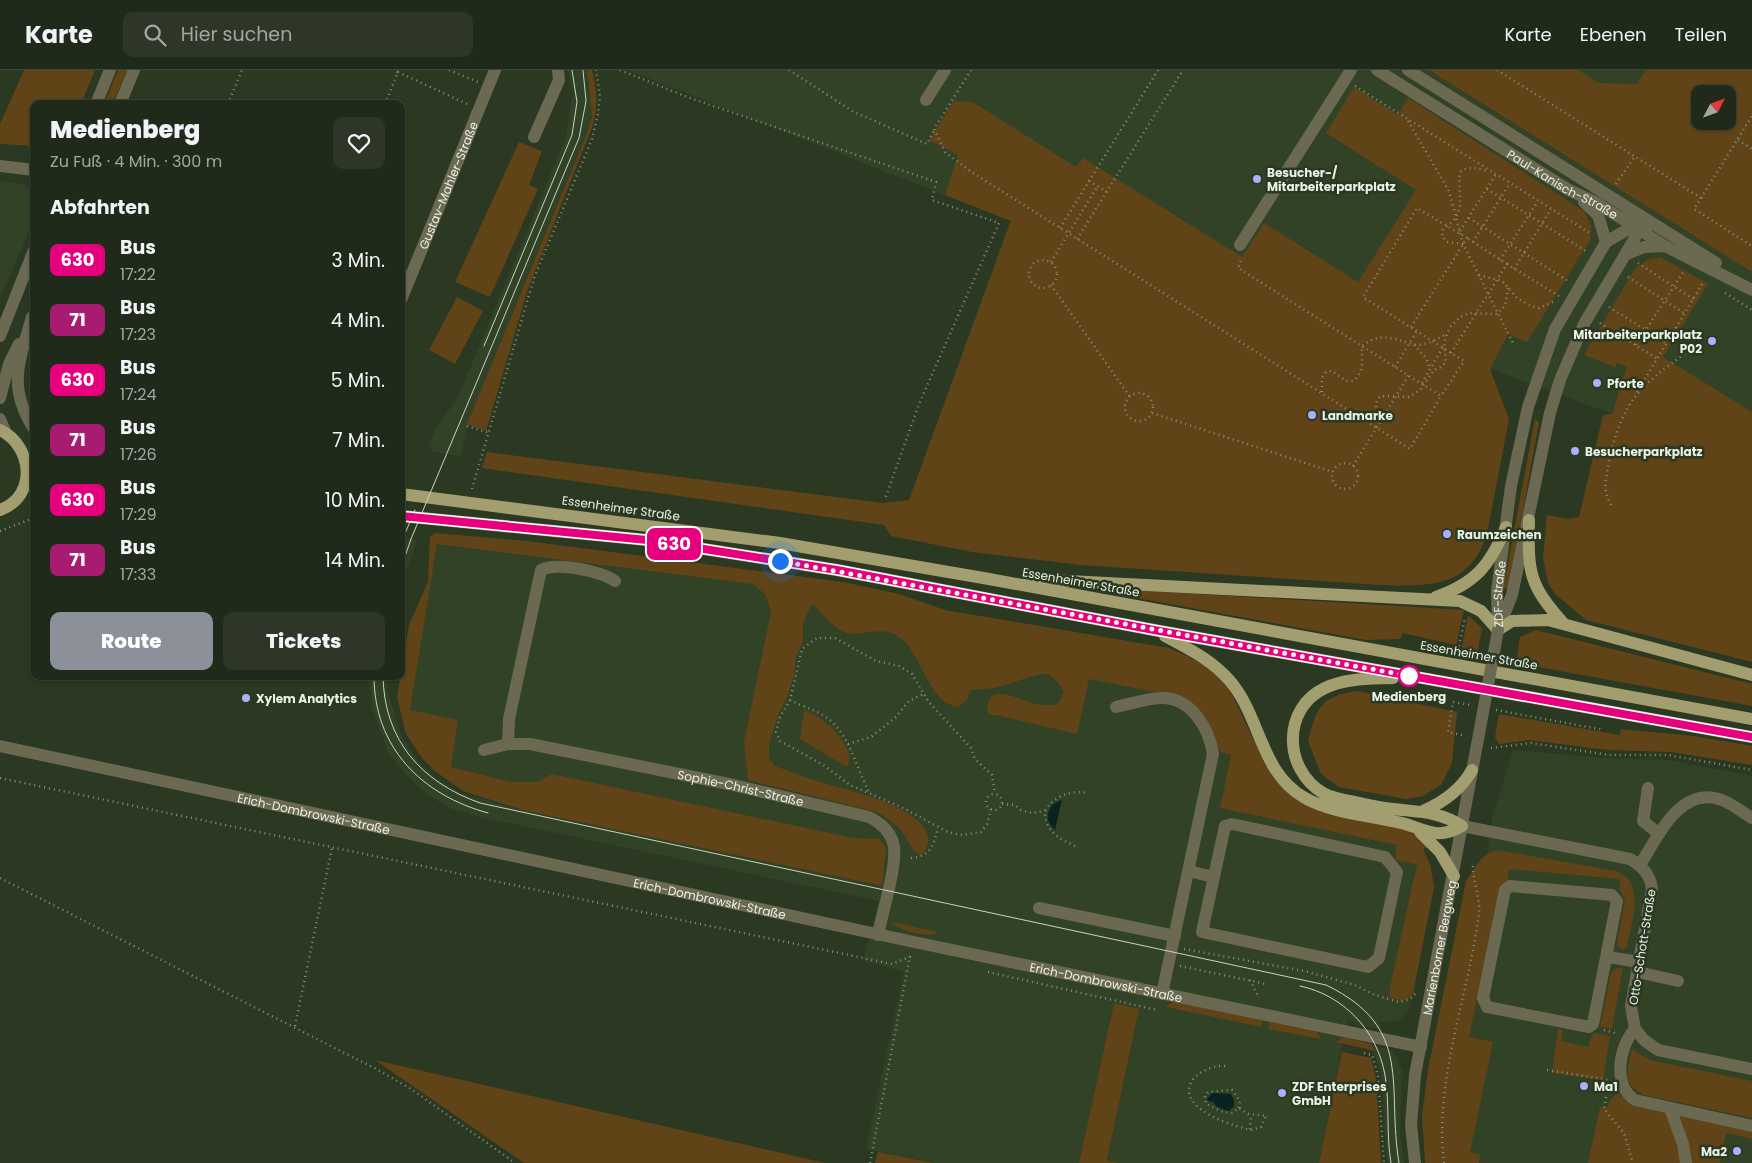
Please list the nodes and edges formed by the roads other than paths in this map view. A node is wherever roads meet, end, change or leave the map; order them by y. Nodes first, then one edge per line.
1 (110, 70) edge
2 (134, 70) edge
3 (495, 70) edge
4 (558, 70) edge
5 (945, 70) edge
6 (1377, 70) edge
7 (1408, 70) edge
8 (1348, 75) edge
9 (98, 100) edge
10 (122, 100) edge
11 (926, 100) dead end
12 (534, 137) dead end
13 (0, 166) edge
14 (30, 170) edge
15 (1569, 190) junction
16 (1627, 208) junction
17 (1653, 224) junction
18 (1635, 226) junction
19 (1606, 242) junction
20 (1240, 245) road end
21 (1665, 246) junction
22 (1632, 258) junction
23 (30, 260) edge
24 (1752, 288) edge
25 (405, 290) edge
26 (30, 320) edge
27 (30, 324) edge
28 (0, 336) edge
29 (0, 398) edge
30 (1528, 407) junction
31 (1550, 413) junction
32 (0, 418) edge
33 (30, 422) edge
34 (3, 432) edge
35 (30, 460) edge
36 (30, 491) edge
37 (20, 494) junction
38 (405, 495) edge
39 (0, 510) edge
40 (405, 516) edge
41 (1529, 520) junction
42 (1506, 527) junction
43 (989, 578) junction
44 (615, 581) dead end
45 (1429, 599) junction
46 (1564, 624) junction
47 (1154, 630) junction
48 (1498, 630) junction
49 (1752, 675) edge
50 (1415, 677) junction
51 (1116, 707) dead end
52 (1752, 719) edge
53 (1752, 737) edge
54 (508, 744) junction
55 (0, 746) edge
56 (484, 750) dead end
57 (1472, 770) junction
58 (1648, 788) dead end
59 (1423, 811) junction
60 (1752, 818) edge
61 (1462, 826) junction
62 (1416, 829) junction
63 (1659, 834) junction
64 (1640, 864) junction
65 (1189, 872) junction
66 (1454, 876) junction
67 (1213, 877) junction
68 (1040, 908) dead end
69 (878, 935) junction
70 (1174, 941) junction
71 (1608, 957) junction
72 (1639, 967) junction
73 (1678, 981) dead end
74 (1162, 994) junction
75 (1635, 1029) junction
76 (1421, 1046) junction
77 (1752, 1069) edge
78 (1670, 1108) junction
79 (1752, 1126) edge
80 (1415, 1163) edge
81 (1686, 1163) edge

1 - 9 street
2 - 10 street
3 - 25 street, Gustav-Mahler-Straße
4 - 12 street
5 - 11 street
6 - 15 street, Paul-Kanisch-Straße
7 - 16 street, Paul-Kanisch-Straße
8 - 20 street
13 - 14 street
15 - 18 street, Paul-Kanisch-Straße
15 - 19 street
16 - 17 street, Paul-Kanisch-Straße
16 - 18 street
17 - 18 street, ZDF-Straße
17 - 24 street, Paul-Kanisch-Straße
18 - 19 street, ZDF-Straße
18 - 21 street, Paul-Kanisch-Straße
18 - 22 street, ZDF-Straße
19 - 30 street, ZDF-Straße
21 - 22 street
21 - 24 street, Paul-Kanisch-Straße
22 - 31 street, ZDF-Straße
23 - 28 street
26 - 29 street
27 - 33 street
30 - 31 street
30 - 42 street, ZDF-Straße
31 - 41 street, ZDF-Straße
32 - 34 street
34 - 35 main road
35 - 37 main road
36 - 37 main road
37 - 39 main road
38 - 43 main road, Essenheimer Straße
40 - 47 main road
41 - 46 main road
41 - 48 street, ZDF-Straße
42 - 45 main road
42 - 48 street, ZDF-Straße
43 - 45 main road
43 - 52 main road, Essenheimer Straße
44 - 54 street
45 - 48 main road
46 - 48 main road
46 - 49 main road
47 - 50 main road
47 - 62 main road
48 - 57 street, Marienborner Bergweg, bridge
50 - 53 main road
50 - 59 main road
51 - 65 street
54 - 56 street, Sophie-Christ-Straße
54 - 69 street, Sophie-Christ-Straße
55 - 69 street, Erich-Dombrowski-Straße
57 - 59 main road
57 - 61 street, Marienborner Bergweg
58 - 63 street
59 - 61 main road
60 - 63 street
61 - 62 main road
61 - 64 street
61 - 66 street, Marienborner Bergweg
62 - 66 main road
63 - 64 street
64 - 72 street, Otto-Schott-Straße
65 - 67 street
65 - 70 street
66 - 76 street, Marienborner Bergweg
67 - 67 street
68 - 70 street
69 - 74 street, Erich-Dombrowski-Straße
70 - 74 street
71 - 71 street
71 - 72 street
72 - 73 street
72 - 75 street, Otto-Schott-Straße
74 - 76 street, Erich-Dombrowski-Straße
75 - 77 street
75 - 78 street
76 - 80 street, Marienborner Bergweg
78 - 79 street
78 - 81 street

